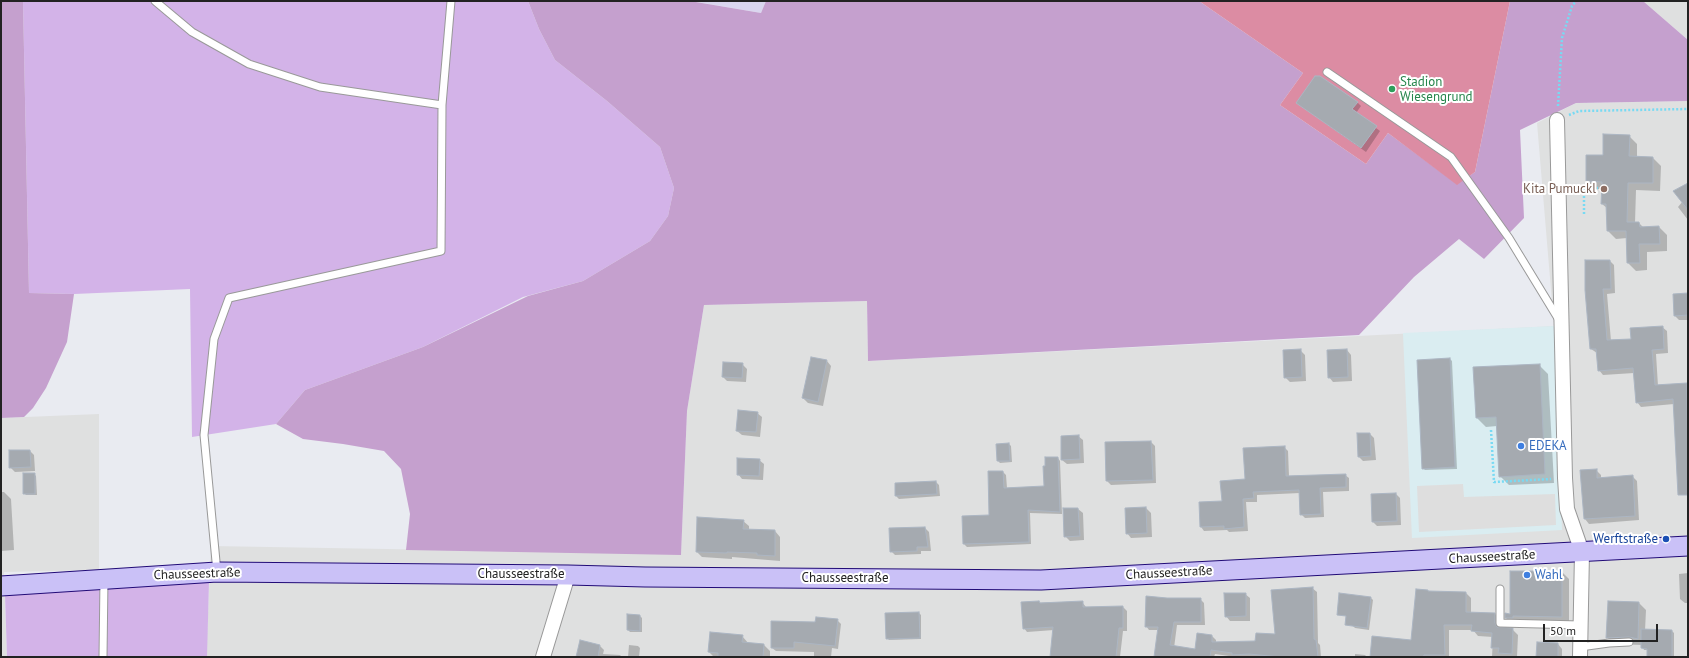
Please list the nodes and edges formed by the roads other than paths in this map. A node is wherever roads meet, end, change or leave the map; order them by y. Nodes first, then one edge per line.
1 (155, 1) edge
2 (451, 1) edge
3 (1328, 72) dead end
4 (442, 104) junction
5 (1557, 120) road end
6 (1562, 325) junction
7 (1688, 546) edge
8 (1582, 552) junction
9 (217, 572) junction
10 (568, 574) junction
11 (104, 579) junction
12 (1, 586) edge
13 (1500, 589) dead end
14 (1580, 625) junction
15 (1629, 642) dead end
16 (1580, 652) edge
17 (103, 657) edge
18 (543, 657) edge

1 - 4 lane
2 - 4 lane
3 - 6 lane
4 - 9 lane
5 - 6 street
6 - 8 street
7 - 8 main road, Chausseestraße
8 - 10 main road, Chausseestraße
8 - 14 street
9 - 10 main road, Chausseestraße
9 - 11 main road, Chausseestraße
10 - 18 street
11 - 12 main road, Chausseestraße
11 - 17 lane
13 - 14 lane
14 - 16 street
15 - 16 lane

